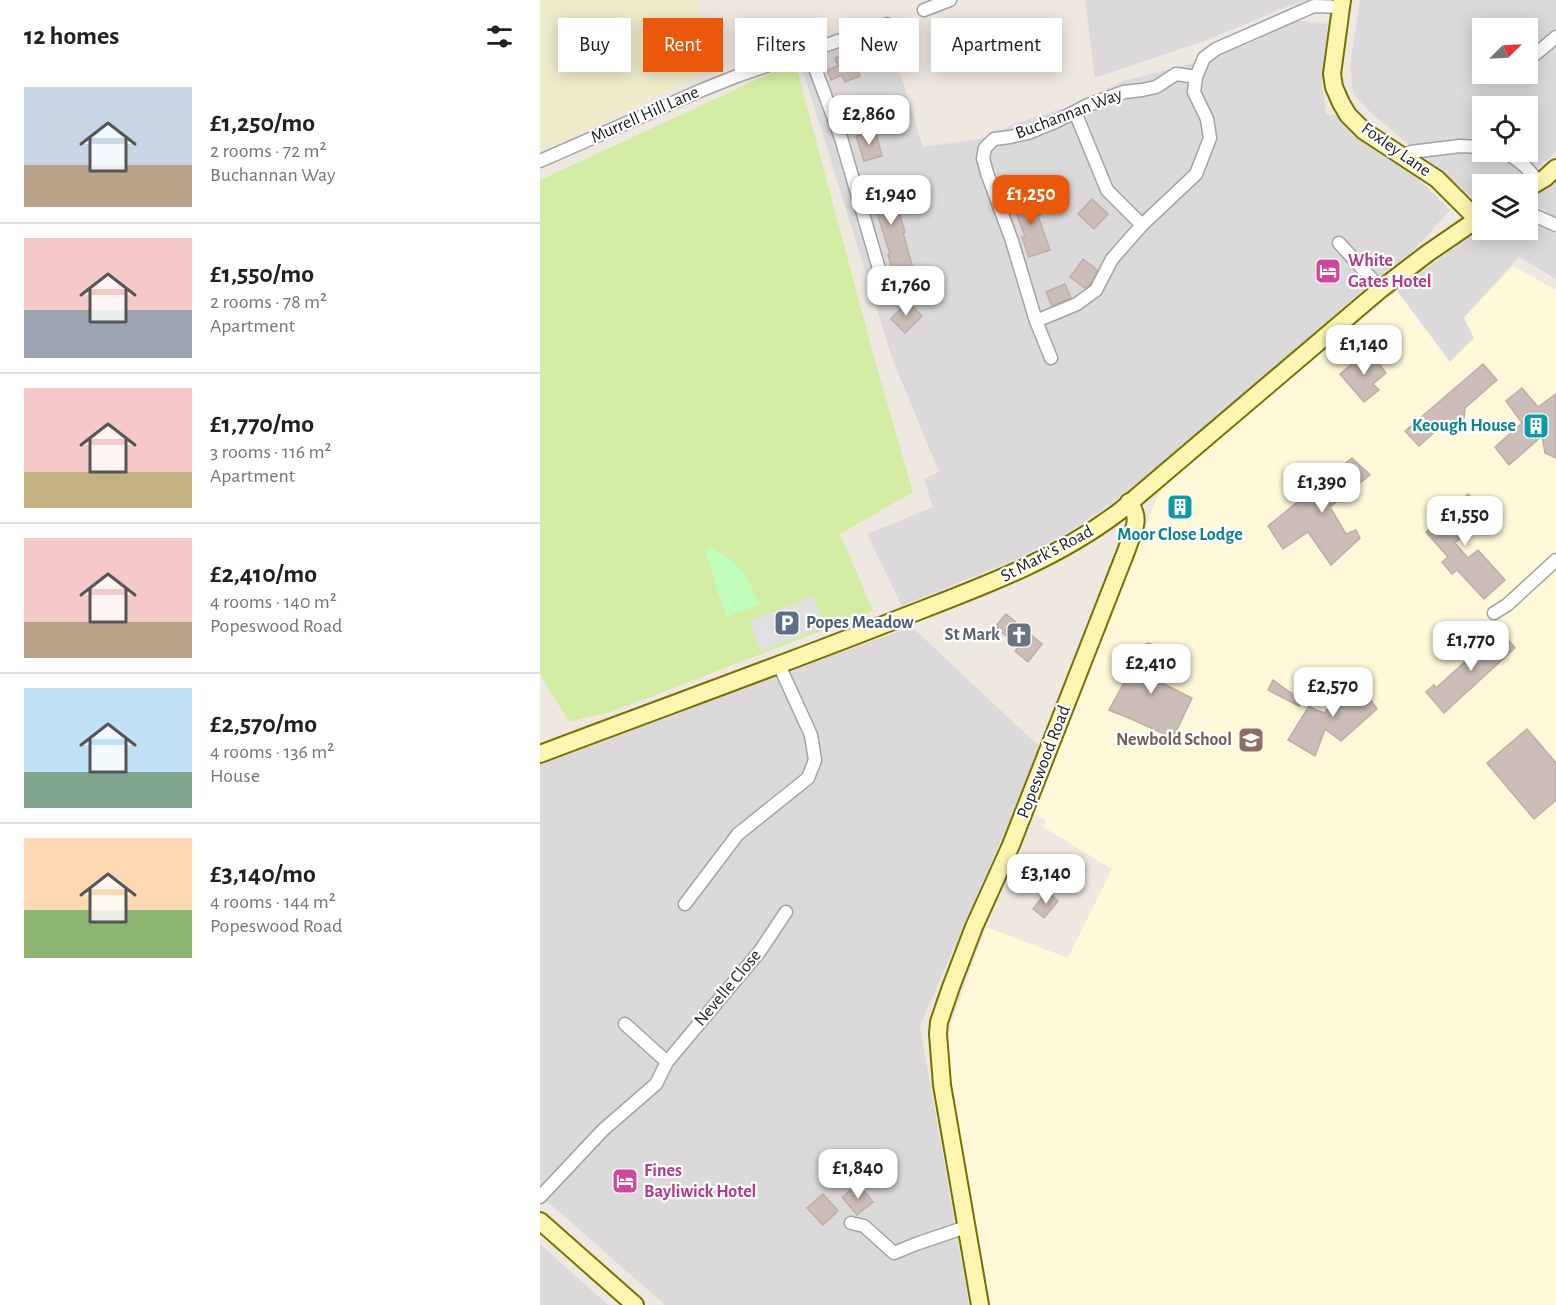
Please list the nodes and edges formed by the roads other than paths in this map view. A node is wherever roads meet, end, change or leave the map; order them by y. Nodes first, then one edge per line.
1 (950, 0) edge
2 (1342, 3) edge
3 (924, 10) dead end
4 (1556, 37) edge
5 (1538, 52) edge
6 (748, 72) edge
7 (817, 72) edge
8 (1196, 77) junction
9 (1076, 112) junction
10 (1472, 147) edge
11 (1403, 158) junction
12 (540, 161) edge
13 (1521, 162) edge
14 (1556, 168) edge
15 (1532, 174) edge
16 (1538, 182) edge
17 (1472, 211) edge
18 (1538, 217) edge
19 (1472, 222) edge
20 (1142, 225) junction
21 (1556, 225) edge
22 (1339, 243) dead end
23 (1381, 289) junction
24 (886, 293) dead end
25 (1036, 321) junction
26 (1051, 358) dead end
27 (1129, 502) junction
28 (1556, 560) edge
29 (1494, 613) dead end
30 (779, 665) junction
31 (540, 754) edge
32 (686, 904) dead end
33 (786, 912) dead end
34 (625, 1024) dead end
35 (667, 1062) junction
36 (540, 1197) edge
37 (540, 1221) edge
38 (851, 1223) dead end
39 (966, 1227) junction
40 (635, 1305) edge
41 (980, 1305) edge

1 - 3 street
2 - 8 street
2 - 11 street, Foxley Lane
4 - 5 street
6 - 12 street, Murrell Hill Lane
7 - 24 street
8 - 9 street, Buchannan Way
8 - 20 street
9 - 20 street
9 - 25 street, Buchannan Way
10 - 11 street
11 - 17 street, Foxley Lane
13 - 15 street
14 - 16 street
18 - 21 street
19 - 23 street, St Mark's Road
20 - 25 street
22 - 23 street
23 - 27 street, St Mark's Road
25 - 26 street, Buchannan Way
27 - 30 street, St Mark's Road
27 - 39 street, Popeswood Road
28 - 29 street
30 - 31 street, St Mark's Road
30 - 32 street
33 - 35 street, Nevelle Close
34 - 35 street
35 - 36 street, Nevelle Close
37 - 40 street
38 - 39 street
39 - 41 street, Popeswood Road

